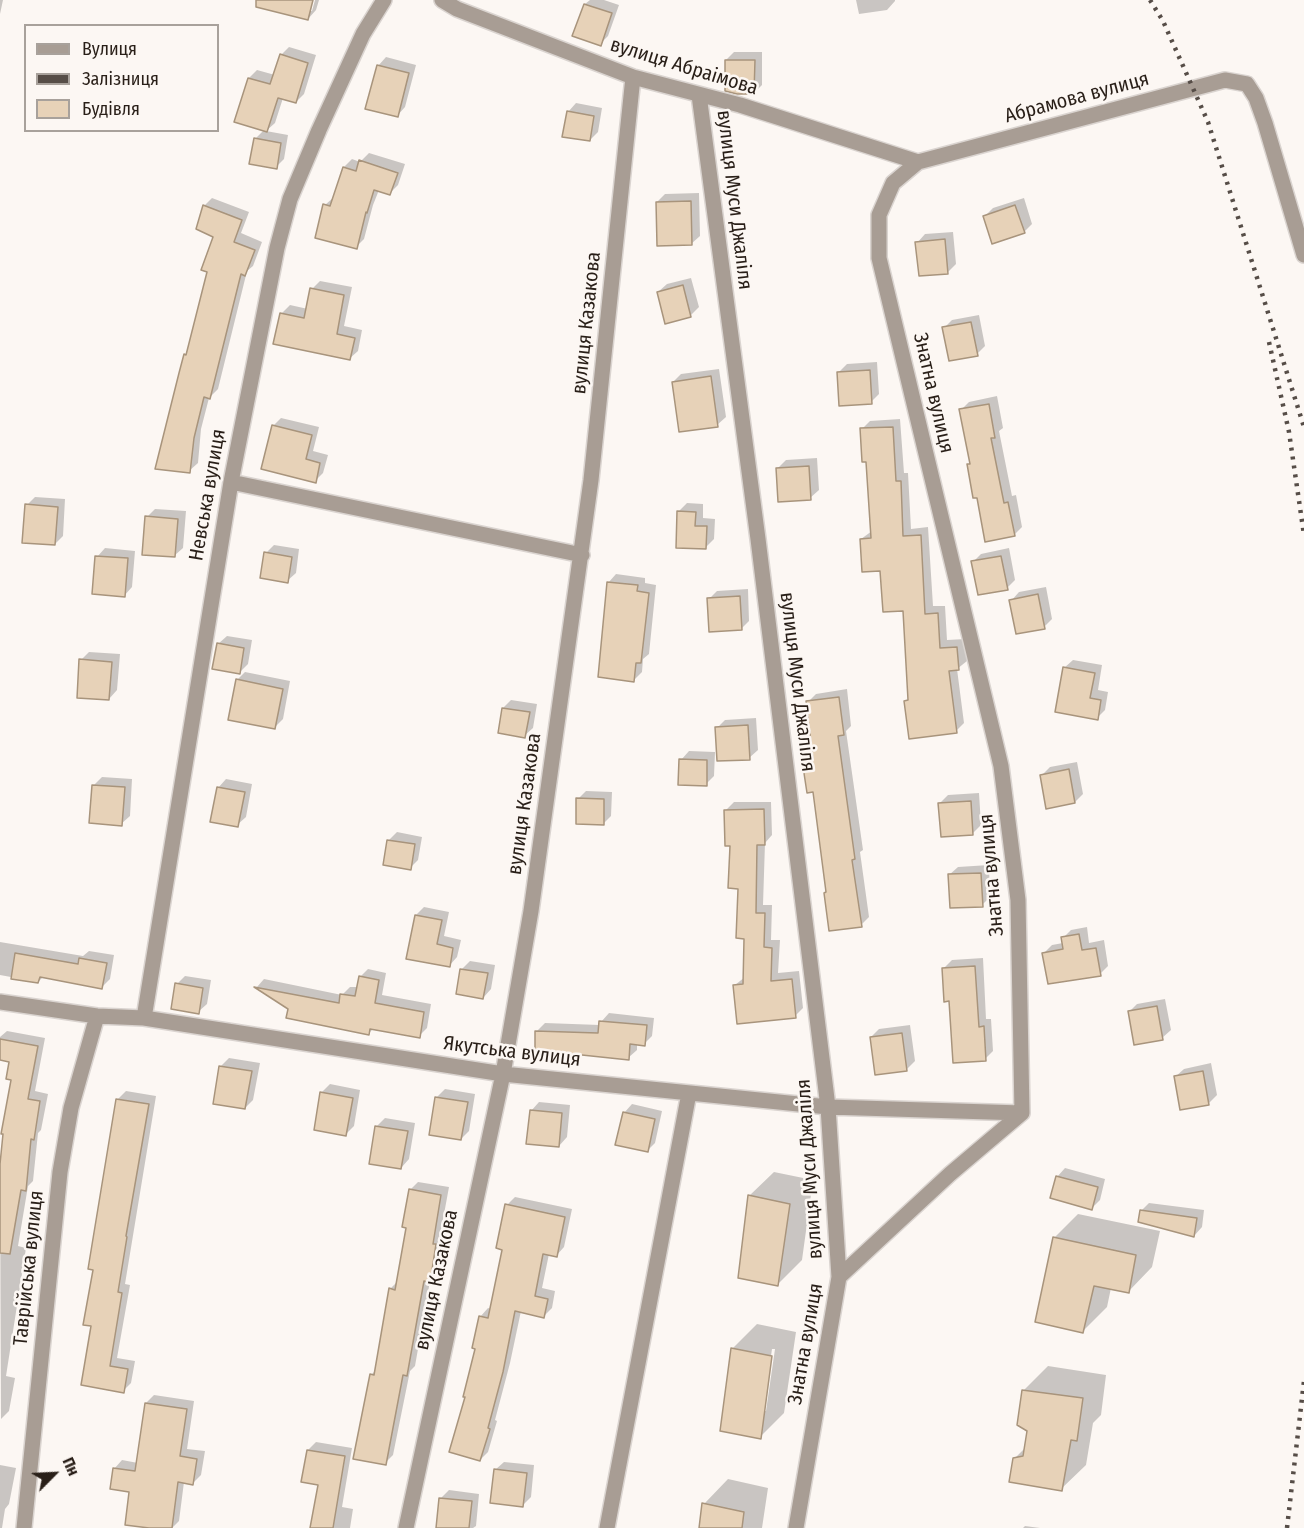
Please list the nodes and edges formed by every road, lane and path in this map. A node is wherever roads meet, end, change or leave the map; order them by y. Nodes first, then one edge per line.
1 (384, 0) edge
2 (442, 0) edge
3 (633, 77) junction
4 (699, 95) junction
5 (918, 162) junction
6 (1304, 255) edge
7 (231, 482) junction
8 (582, 555) junction
9 (0, 1002) edge
10 (97, 1016) junction
11 (144, 1018) junction
12 (503, 1074) junction
13 (689, 1093) junction
14 (828, 1107) junction
15 (1022, 1113) junction
16 (839, 1276) junction
17 (24, 1528) edge
18 (406, 1528) edge
19 (607, 1528) edge
20 (796, 1528) edge

1 - 7 street, Невська вулиця
2 - 3 street, вулиця Абраімова
3 - 4 street, вулиця Абраімова
3 - 8 street, вулиця Казакова
4 - 5 street, вулиця Абраімова
4 - 14 street, вулиця Муси Джаліля
5 - 6 street, Абрамова вулиця
5 - 15 street, Знатна вулиця
7 - 8 street
7 - 11 street, Невська вулиця
8 - 12 street, вулиця Казакова
9 - 10 street, Якутська вулиця
10 - 11 street, Якутська вулиця
10 - 17 street, Таврійська вулиця
11 - 12 street, Якутська вулиця
12 - 13 street, Якутська вулиця
12 - 18 street, вулиця Казакова
13 - 14 street, Якутська вулиця
13 - 19 street
14 - 15 street, Якутська вулиця
14 - 16 street, вулиця Муси Джаліля
15 - 16 street, Знатна вулиця
16 - 20 street, Знатна вулиця

